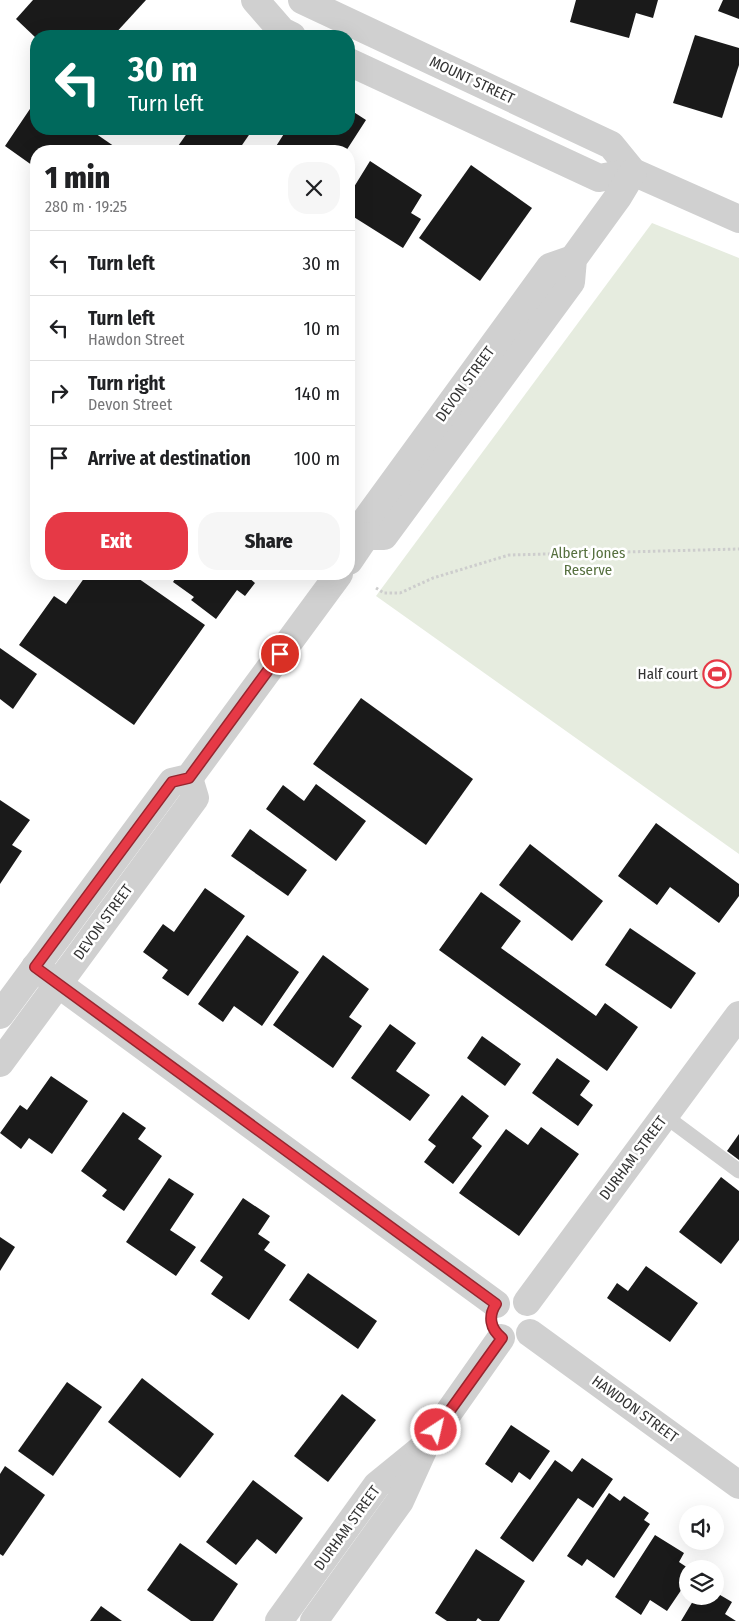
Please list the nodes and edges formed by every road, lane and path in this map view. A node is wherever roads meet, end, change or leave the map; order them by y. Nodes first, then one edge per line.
1 (255, 0) edge
2 (302, 0) edge
3 (281, 30) edge
4 (355, 65) edge
5 (633, 172) junction
6 (739, 219) edge
7 (739, 549) edge
8 (355, 552) edge
9 (335, 580) edge
10 (376, 588) dead end
11 (189, 778) junction
12 (35, 967) junction
13 (58, 984) junction
14 (0, 1015) edge
15 (739, 1015) edge
16 (0, 1063) edge
17 (665, 1116) junction
18 (739, 1171) edge
19 (527, 1302) junction
20 (496, 1304) junction
21 (530, 1333) junction
22 (502, 1338) junction
23 (425, 1446) junction
24 (739, 1485) edge
25 (279, 1621) edge
26 (314, 1621) edge

1 - 3 street
2 - 5 street, MOUNT STREET
4 - 5 street
5 - 6 street, MOUNT STREET
5 - 8 street, DEVON STREET
7 - 10 path
9 - 11 street, DEVON STREET
11 - 12 street, DEVON STREET
11 - 13 street, DEVON STREET
12 - 13 street
12 - 14 street, DEVON STREET
13 - 16 street, DEVON STREET
13 - 20 street
15 - 17 street, DURHAM STREET
17 - 18 lane
17 - 19 street, DURHAM STREET
19 - 20 street
19 - 21 street
20 - 22 street
21 - 22 street
21 - 24 street, HAWDON STREET
22 - 23 street, DURHAM STREET
23 - 25 street, DURHAM STREET
23 - 26 street, DURHAM STREET

